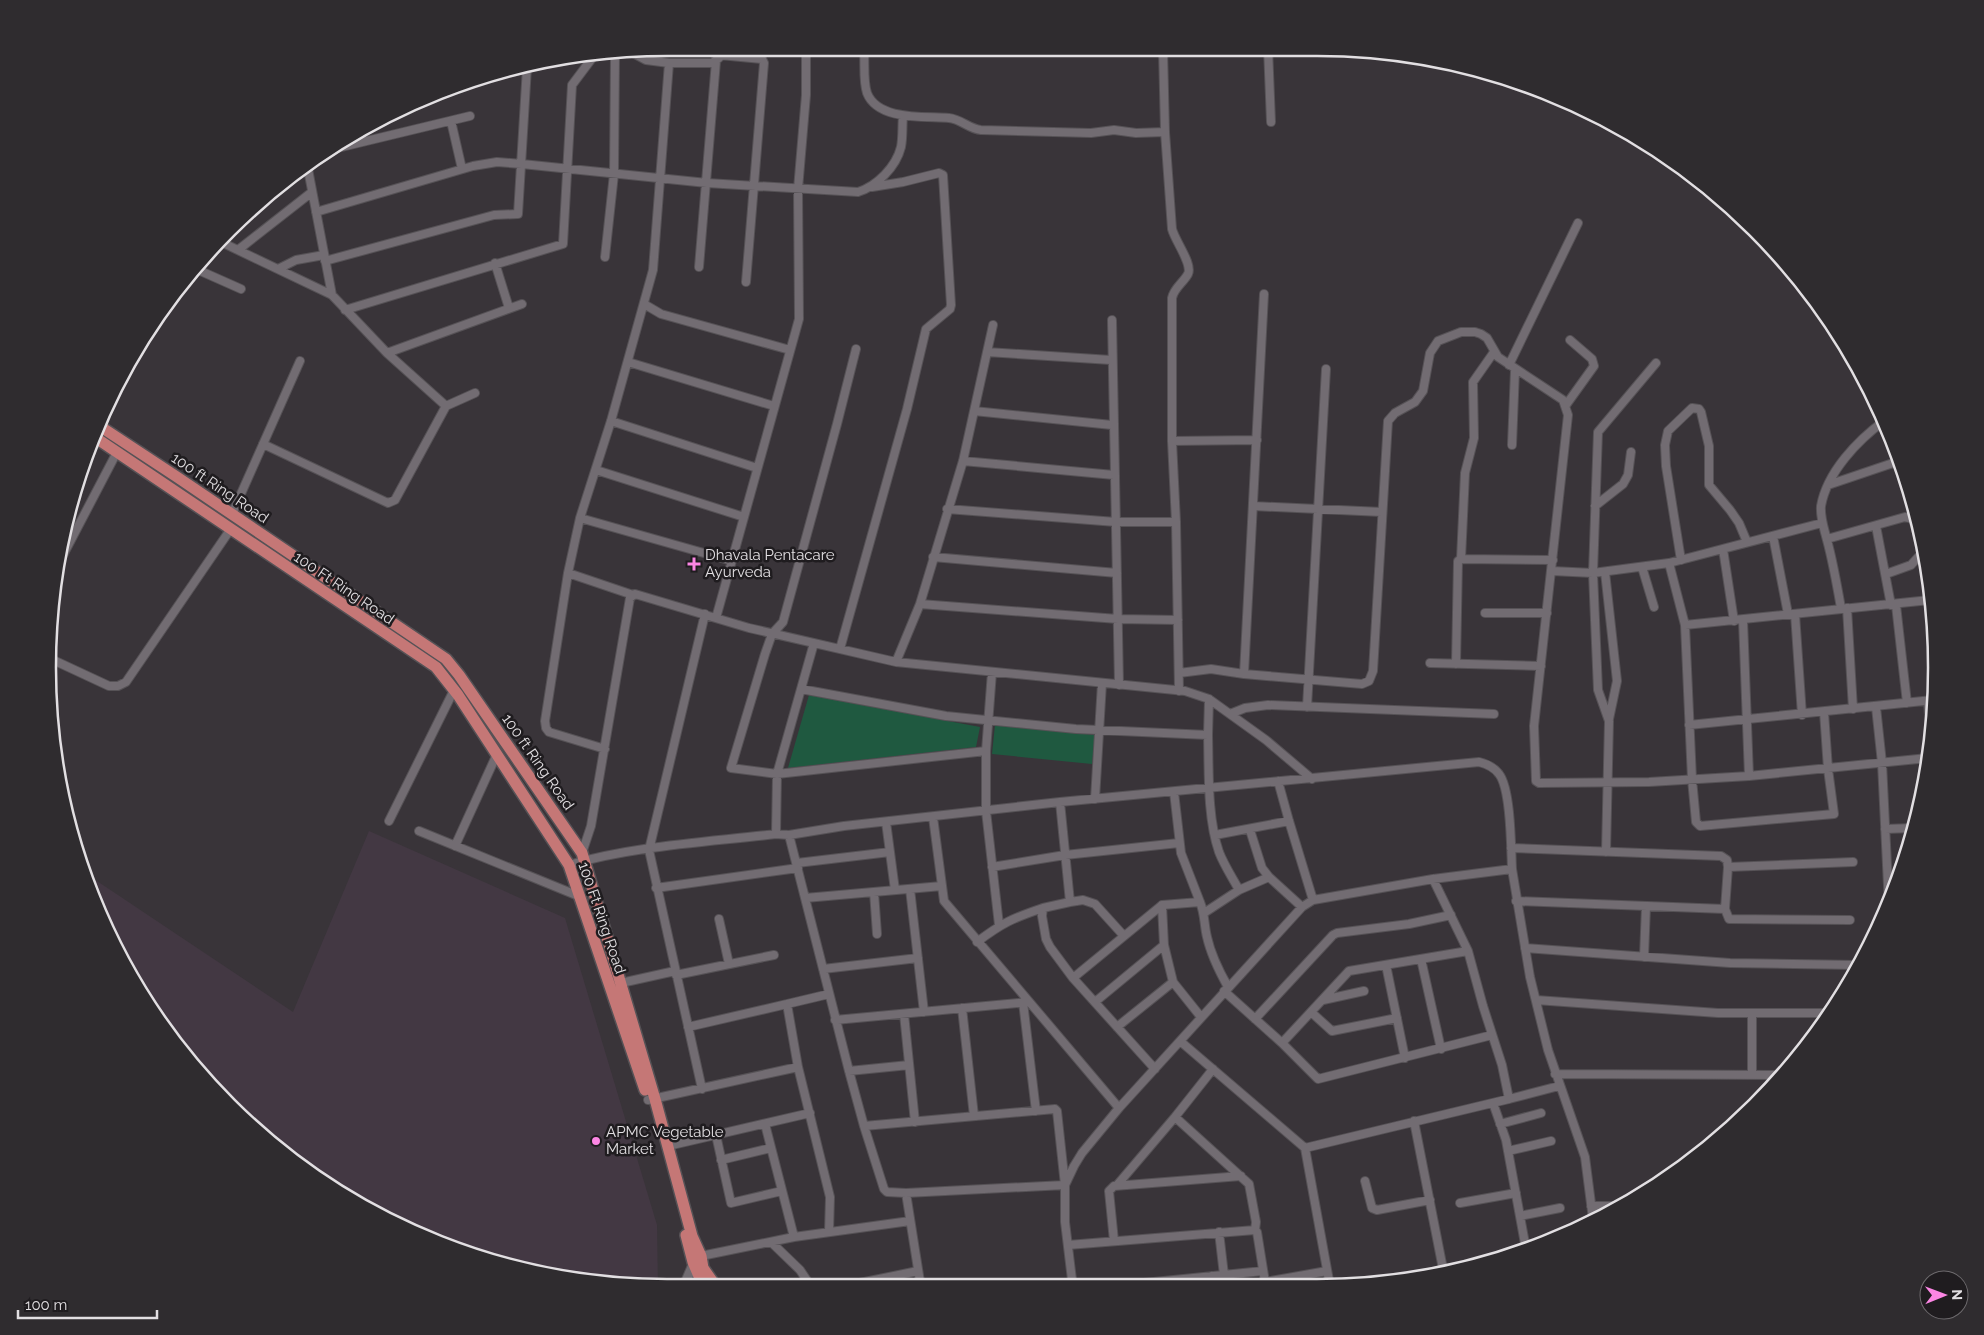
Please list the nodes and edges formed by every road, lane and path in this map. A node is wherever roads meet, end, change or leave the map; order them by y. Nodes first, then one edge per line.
1 (719, 56) edge
2 (806, 56) edge
3 (864, 56) edge
4 (1163, 56) edge
5 (1268, 56) edge
6 (642, 57) edge
7 (615, 59) edge
8 (590, 61) edge
9 (669, 63) junction
10 (527, 73) edge
11 (470, 116) dead end
12 (903, 116) junction
13 (451, 120) junction
14 (1271, 122) dead end
15 (1165, 132) junction
16 (352, 144) edge
17 (522, 164) junction
18 (568, 168) junction
19 (462, 169) junction
20 (309, 173) edge
21 (614, 174) junction
22 (660, 179) junction
23 (707, 183) junction
24 (753, 187) junction
25 (872, 187) junction
26 (798, 189) junction
27 (312, 192) junction
28 (316, 212) junction
29 (1578, 223) dead end
30 (226, 244) edge
31 (238, 250) junction
32 (605, 257) dead end
33 (325, 258) junction
34 (496, 263) junction
35 (699, 267) dead end
36 (278, 270) junction
37 (202, 272) edge
38 (746, 282) dead end
39 (241, 290) dead end
40 (1264, 294) dead end
41 (332, 295) junction
42 (522, 304) dead end
43 (644, 304) junction
44 (509, 308) junction
45 (345, 310) junction
46 (1112, 320) dead end
47 (994, 325) dead end
48 (1570, 340) dead end
49 (856, 349) dead end
50 (790, 350) junction
51 (987, 352) junction
52 (1494, 352) junction
53 (387, 353) junction
54 (1112, 360) junction
55 (300, 361) dead end
56 (628, 362) junction
57 (1656, 363) dead end
58 (1512, 367) junction
59 (1326, 369) dead end
60 (474, 394) dead end
61 (1566, 405) junction
62 (446, 406) junction
63 (774, 406) junction
64 (974, 411) junction
65 (611, 421) junction
66 (1112, 425) junction
67 (1877, 426) edge
68 (105, 430) edge
69 (1257, 440) junction
70 (100, 441) edge
71 (1172, 441) junction
72 (263, 444) junction
73 (1512, 445) dead end
74 (117, 452) junction
75 (1631, 452) dead end
76 (963, 461) junction
77 (1892, 463) edge
78 (757, 468) junction
79 (596, 470) junction
80 (1114, 475) junction
81 (1828, 485) junction
82 (1253, 506) junction
83 (1595, 506) junction
84 (947, 509) junction
85 (1318, 510) junction
86 (1382, 512) junction
87 (232, 514) junction
88 (744, 517) junction
89 (580, 518) junction
90 (1909, 518) edge
91 (1116, 522) junction
92 (1176, 522) junction
93 (1822, 523) junction
94 (1876, 526) junction
95 (230, 530) junction
96 (1773, 536) junction
97 (1827, 539) junction
98 (1748, 542) junction
99 (69, 545) edge
100 (1723, 549) junction
101 (934, 557) junction
102 (1918, 559) edge
103 (1461, 560) junction
104 (1553, 560) junction
105 (1681, 560) junction
106 (732, 561) junction
107 (1669, 563) junction
108 (1642, 567) junction
109 (1552, 571) junction
110 (1605, 572) junction
111 (568, 573) junction
112 (1117, 573) junction
113 (1593, 573) junction
114 (1886, 574) junction
115 (633, 595) junction
116 (1924, 601) edge
117 (920, 604) junction
118 (1893, 605) junction
119 (1654, 607) dead end
120 (1844, 608) junction
121 (1485, 613) dead end
122 (1547, 613) junction
123 (704, 614) junction
124 (1791, 614) junction
125 (716, 618) junction
126 (1118, 619) junction
127 (1178, 620) junction
128 (1743, 620) junction
129 (1734, 621) junction
130 (1685, 625) junction
131 (772, 634) junction
132 (814, 643) junction
133 (840, 649) junction
134 (56, 661) edge
135 (896, 662) junction
136 (1430, 663) dead end
137 (1456, 664) junction
138 (1541, 666) junction
139 (992, 672) junction
140 (1178, 673) junction
141 (1244, 674) junction
142 (1309, 680) junction
143 (1102, 683) junction
144 (1119, 685) junction
145 (801, 689) junction
146 (454, 690) junction
147 (1178, 691) junction
148 (1209, 699) junction
149 (1926, 701) edge
150 (1907, 703) junction
151 (1307, 707) junction
152 (1876, 707) junction
153 (1853, 709) junction
154 (1824, 712) junction
155 (1230, 714) junction
156 (1494, 714) dead end
157 (1802, 715) junction
158 (1747, 720) junction
159 (988, 721) junction
160 (1609, 721) junction
161 (1689, 725) junction
162 (1099, 730) junction
163 (1208, 735) junction
164 (605, 749) junction
165 (986, 751) junction
166 (497, 754) junction
167 (1921, 759) edge
168 (1882, 763) junction
169 (1828, 769) junction
170 (777, 774) junction
171 (1749, 776) junction
172 (1312, 779) junction
173 (1692, 779) junction
174 (1278, 781) junction
175 (1608, 781) junction
176 (1209, 788) junction
177 (1174, 792) junction
178 (1095, 799) junction
179 (1060, 802) junction
180 (986, 811) junction
181 (933, 816) junction
182 (1288, 821) junction
183 (389, 822) dead end
184 (886, 822) junction
185 (1906, 828) edge
186 (1885, 829) junction
187 (1250, 830) junction
188 (419, 831) dead end
189 (776, 834) junction
190 (789, 835) junction
191 (1215, 835) junction
192 (1179, 843) junction
193 (455, 846) junction
194 (1510, 848) junction
195 (649, 850) junction
196 (890, 852) junction
197 (1606, 852) junction
198 (1065, 855) junction
199 (583, 857) junction
200 (1853, 862) dead end
201 (569, 865) junction
202 (797, 866) junction
203 (992, 867) junction
204 (1728, 867) junction
205 (1512, 869) junction
206 (1891, 875) edge
207 (1269, 877) junction
208 (1433, 879) junction
209 (942, 886) junction
210 (656, 888) junction
211 (910, 889) junction
212 (895, 890) junction
213 (1239, 890) junction
214 (874, 892) junction
215 (581, 897) junction
216 (805, 898) junction
217 (1313, 900) junction
218 (1516, 901) junction
219 (1070, 902) junction
220 (1200, 902) junction
221 (1162, 905) junction
222 (1646, 906) junction
223 (1302, 907) junction
224 (1043, 908) junction
225 (1724, 909) junction
226 (1204, 912) junction
227 (1451, 915) junction
228 (719, 919) dead end
229 (1850, 920) dead end
230 (999, 925) junction
231 (877, 934) dead end
232 (1124, 936) junction
233 (977, 942) junction
234 (1164, 945) junction
235 (1525, 948) junction
236 (1468, 951) junction
237 (774, 955) dead end
238 (1644, 957) junction
239 (918, 958) junction
240 (1421, 959) junction
241 (729, 964) junction
242 (1386, 965) junction
243 (1850, 965) edge
244 (823, 969) junction
245 (675, 973) junction
246 (1073, 978) junction
247 (1173, 982) junction
248 (622, 983) junction
249 (1226, 989) junction
250 (1364, 992) dead end
251 (829, 994) junction
252 (1322, 1000) junction
253 (1536, 1000) junction
254 (1026, 1002) junction
255 (1095, 1002) junction
256 (788, 1004) junction
257 (962, 1008) junction
258 (924, 1012) junction
259 (1311, 1012) junction
260 (1821, 1013) edge
261 (904, 1014) junction
262 (1752, 1014) junction
263 (1201, 1017) junction
264 (1397, 1018) junction
265 (1255, 1019) junction
266 (836, 1020) junction
267 (688, 1027) junction
268 (1118, 1027) junction
269 (1492, 1035) junction
270 (1180, 1040) junction
271 (1282, 1043) junction
272 (1441, 1049) junction
273 (1405, 1058) junction
274 (909, 1065) junction
275 (798, 1067) junction
276 (1155, 1068) junction
277 (1213, 1069) junction
278 (849, 1071) junction
279 (1555, 1074) junction
280 (1752, 1075) junction
281 (1772, 1075) edge
282 (1559, 1086) junction
283 (702, 1089) junction
284 (1509, 1099) junction
285 (652, 1100) junction
286 (1493, 1104) junction
287 (1119, 1108) junction
288 (1036, 1111) junction
289 (810, 1113) junction
290 (1541, 1113) dead end
291 (974, 1116) junction
292 (1175, 1117) junction
293 (915, 1122) junction
294 (1414, 1122) junction
295 (766, 1124) junction
296 (1500, 1124) junction
297 (864, 1126) junction
298 (716, 1135) junction
299 (1551, 1141) dead end
300 (668, 1146) junction
301 (771, 1148) junction
302 (1305, 1148) junction
303 (1508, 1151) junction
304 (721, 1160) junction
305 (1241, 1176) junction
306 (1366, 1181) dead end
307 (1118, 1184) junction
308 (1065, 1185) junction
309 (782, 1191) junction
310 (906, 1193) junction
311 (1516, 1193) junction
312 (1430, 1200) junction
313 (1460, 1203) dead end
314 (1591, 1206) junction
315 (1605, 1206) edge
316 (1560, 1208) dead end
317 (1592, 1213) edge
318 (1520, 1216) junction
319 (910, 1220) junction
320 (1255, 1230) junction
321 (829, 1232) junction
322 (1219, 1232) junction
323 (794, 1237) junction
324 (1114, 1241) junction
325 (771, 1242) junction
326 (1525, 1242) edge
327 (1068, 1245) junction
328 (697, 1259) junction
329 (1443, 1265) edge
330 (918, 1271) junction
331 (1263, 1271) junction
332 (1327, 1271) junction
333 (1224, 1275) junction
334 (1212, 1276) junction
335 (1328, 1278) edge
336 (687, 1279) edge
337 (702, 1279) edge
338 (711, 1279) edge
339 (806, 1279) edge
340 (879, 1279) edge
341 (919, 1279) edge
342 (1072, 1279) edge
343 (1197, 1279) edge
344 (1212, 1279) edge
345 (1265, 1279) edge
346 (1292, 1279) edge

1 - 9 street
1 - 23 street
1 - 24 street
2 - 26 street
3 - 12 street
4 - 15 street
5 - 14 street
6 - 9 street
7 - 21 street
8 - 18 street
9 - 22 street
10 - 17 street
11 - 13 street
12 - 15 street
12 - 25 street
13 - 16 street
13 - 19 street
15 - 71 street
17 - 18 street
17 - 19 street
17 - 33 street
18 - 21 street
18 - 34 street
19 - 28 street
20 - 27 street
21 - 22 street
21 - 32 street
22 - 23 street
22 - 43 street
23 - 24 street
23 - 35 street
24 - 26 street
24 - 38 street
25 - 26 street
25 - 133 street
26 - 50 street
27 - 28 street
27 - 31 street
28 - 33 street
29 - 58 street
30 - 31 street
31 - 36 street
33 - 36 street
33 - 41 street
34 - 44 street
34 - 45 street
36 - 41 street
37 - 39 street
40 - 69 street
41 - 45 street
42 - 44 street
43 - 50 street
43 - 56 street
44 - 53 street
45 - 53 street
46 - 54 street
47 - 51 street
48 - 61 street
49 - 131 street
50 - 63 street
51 - 54 street
51 - 64 street
52 - 58 street
52 - 86 street
52 - 103 street
53 - 62 street
54 - 66 street
55 - 72 street
56 - 63 street
56 - 65 street
57 - 83 street
58 - 61 street
58 - 73 street
59 - 85 street
60 - 62 street
61 - 104 street
62 - 72 street
63 - 78 street
64 - 66 street
64 - 76 street
65 - 78 street
65 - 79 street
66 - 80 street
67 - 81 street
68 - 87 main road, 100 ft Ring Road
69 - 71 street
69 - 82 street
70 - 74 main road, 100 Ft Ring Road
71 - 92 street
72 - 87 street
74 - 95 main road, 100 Ft Ring Road
74 - 99 street
75 - 83 street
76 - 80 street
76 - 84 street
77 - 81 street
78 - 88 street
79 - 88 street
79 - 89 street
80 - 91 street
81 - 93 street
82 - 85 street
82 - 141 street
83 - 113 street
84 - 91 street
84 - 101 street
85 - 86 street
85 - 142 street
86 - 142 street
87 - 199 main road, 100 ft Ring Road
88 - 106 street
89 - 106 street
89 - 111 street
90 - 94 street
91 - 92 street
91 - 112 street
92 - 127 street
93 - 96 street
93 - 97 street
94 - 97 street
94 - 114 street
95 - 134 street
95 - 146 main road, 100 Ft Ring Road
96 - 98 street
96 - 124 street
97 - 120 street
98 - 100 street
98 - 105 street
100 - 105 street
100 - 129 street
101 - 112 street
101 - 117 street
102 - 114 street
103 - 104 street
103 - 137 street
104 - 109 street
105 - 107 street
106 - 125 street
107 - 108 street
107 - 130 street
108 - 110 street
108 - 119 street
109 - 113 street
109 - 122 street
110 - 113 street
110 - 160 street
111 - 115 street
111 - 164 street
112 - 126 street
113 - 160 street
114 - 118 street
115 - 123 street
115 - 164 street
116 - 118 street
117 - 126 street
117 - 135 street
118 - 120 street
118 - 150 street
120 - 124 street
120 - 153 street
121 - 122 street
122 - 138 street
123 - 125 street
123 - 195 street
124 - 128 street
124 - 157 street
125 - 131 street
126 - 127 street
126 - 144 street
127 - 140 street
128 - 129 street
128 - 158 street
129 - 130 street
130 - 161 street
131 - 132 street
131 - 170 street
132 - 133 street
132 - 145 street
133 - 135 street
135 - 139 street
136 - 137 street
137 - 138 street
138 - 175 street
139 - 143 street
139 - 159 street
140 - 141 street
140 - 147 street
141 - 142 street
142 - 151 street
143 - 144 street
143 - 162 street
144 - 147 street
145 - 159 street
145 - 170 street
146 - 166 main road, 100 Ft Ring Road
146 - 183 street
147 - 148 street
148 - 155 street
148 - 163 street
149 - 150 street
150 - 152 street
151 - 155 street
151 - 156 street
152 - 153 street
152 - 168 street
153 - 154 street
154 - 157 street
154 - 169 street
155 - 172 street
157 - 158 street
158 - 161 street
158 - 171 street
159 - 162 street
159 - 165 street
160 - 175 street
161 - 173 street
162 - 163 street
162 - 178 street
163 - 176 street
164 - 199 street
165 - 170 street
165 - 180 street
166 - 193 street
166 - 201 main road, 100 Ft Ring Road
167 - 168 street
168 - 169 street
168 - 186 street
169 - 171 street
169 - 173 street
170 - 189 street
171 - 173 street
172 - 174 street
172 - 194 street
173 - 175 street
174 - 176 street
174 - 182 street
175 - 197 street
176 - 177 street
176 - 191 street
177 - 178 street
177 - 192 street
178 - 179 street
179 - 180 street
179 - 198 street
180 - 181 street
180 - 203 street
181 - 184 street
181 - 209 street
182 - 187 street
182 - 217 street
184 - 190 street
184 - 196 street
185 - 186 street
186 - 206 street
187 - 191 street
187 - 207 street
188 - 193 street
189 - 190 street
189 - 195 street
190 - 202 street
191 - 213 street
192 - 198 street
192 - 220 street
193 - 215 street
194 - 197 street
194 - 205 street
195 - 199 street
195 - 210 street
196 - 202 street
196 - 212 street
197 - 204 street
198 - 203 street
198 - 219 street
199 - 201 street
199 - 248 main road, 100 ft Ring Road
200 - 204 street
201 - 215 main road, 100 Ft Ring Road
202 - 210 street
202 - 216 street
203 - 230 street
204 - 225 street
205 - 208 street
205 - 218 street
207 - 213 street
207 - 223 street
208 - 217 street
208 - 227 street
209 - 211 street
209 - 233 street
210 - 245 street
211 - 212 street
211 - 239 street
212 - 214 street
213 - 226 street
214 - 216 street
214 - 231 street
215 - 285 main road, 100 Ft Ring Road
216 - 244 street
217 - 223 street
218 - 222 street
218 - 235 street
219 - 224 street
219 - 232 street
220 - 221 street
220 - 226 street
221 - 232 street
221 - 234 street
222 - 225 street
222 - 238 street
223 - 249 street
224 - 230 street
224 - 246 street
225 - 229 street
226 - 249 street
227 - 236 street
227 - 265 street
228 - 241 street
230 - 233 street
232 - 246 street
233 - 254 street
234 - 247 street
234 - 255 street
235 - 238 street
235 - 253 street
236 - 240 street
236 - 269 street
237 - 241 street
238 - 243 street
239 - 244 street
239 - 258 street
240 - 242 street
240 - 272 street
241 - 245 street
242 - 252 street
242 - 264 street
244 - 251 street
245 - 248 street
245 - 267 street
246 - 255 street
247 - 263 street
247 - 268 street
248 - 285 main road, 100 ft Ring Road
249 - 263 street
249 - 265 street
250 - 252 street
251 - 256 street
251 - 266 street
252 - 259 street
253 - 262 street
253 - 279 street
254 - 257 street
254 - 287 street
254 - 288 street
255 - 268 street
256 - 267 street
256 - 275 street
257 - 258 street
257 - 291 street
258 - 261 street
259 - 264 street
259 - 271 street
260 - 262 street
261 - 266 street
261 - 274 street
262 - 280 street
263 - 270 street
264 - 273 street
265 - 271 street
266 - 278 street
267 - 283 street
268 - 276 street
269 - 272 street
269 - 284 street
270 - 276 street
270 - 277 street
271 - 273 street
272 - 273 street
274 - 278 street
274 - 293 street
275 - 283 street
275 - 289 street
276 - 287 street
277 - 292 street
277 - 302 street
278 - 297 street
279 - 280 street
279 - 282 street
280 - 281 street
282 - 284 street
282 - 314 street
283 - 285 street
284 - 286 street
285 - 300 main road, 100 ft Ring Road
285 - 328 main road, 100 Ft Ring Road
286 - 294 street
286 - 296 street
287 - 308 street
288 - 291 street
288 - 308 street
289 - 295 street
289 - 321 street
290 - 296 street
291 - 293 street
292 - 305 street
292 - 307 street
293 - 297 street
294 - 302 street
294 - 312 street
295 - 298 street
295 - 301 street
296 - 303 street
297 - 310 street
298 - 300 street
298 - 304 street
299 - 303 street
300 - 328 main road, 100 ft Ring Road
301 - 304 street
301 - 309 street
302 - 332 street
303 - 311 street
304 - 309 street
305 - 307 street
305 - 320 street
306 - 312 street
307 - 324 street
308 - 310 street
308 - 327 street
309 - 323 street
310 - 319 street
311 - 313 street
311 - 318 street
312 - 329 street
314 - 315 street
314 - 317 street
316 - 318 street
318 - 326 street
319 - 321 street
319 - 330 street
320 - 322 street
320 - 331 street
321 - 323 street
322 - 324 street
322 - 333 street
323 - 325 street
324 - 327 street
325 - 328 street
325 - 339 street
327 - 342 street
328 - 336 street
328 - 337 main road, 100 Ft Ring Road
328 - 338 main road, 100 ft Ring Road
330 - 340 street
330 - 341 street
331 - 333 street
331 - 345 street
332 - 335 street
332 - 346 street
333 - 334 street
334 - 343 street
334 - 344 street

